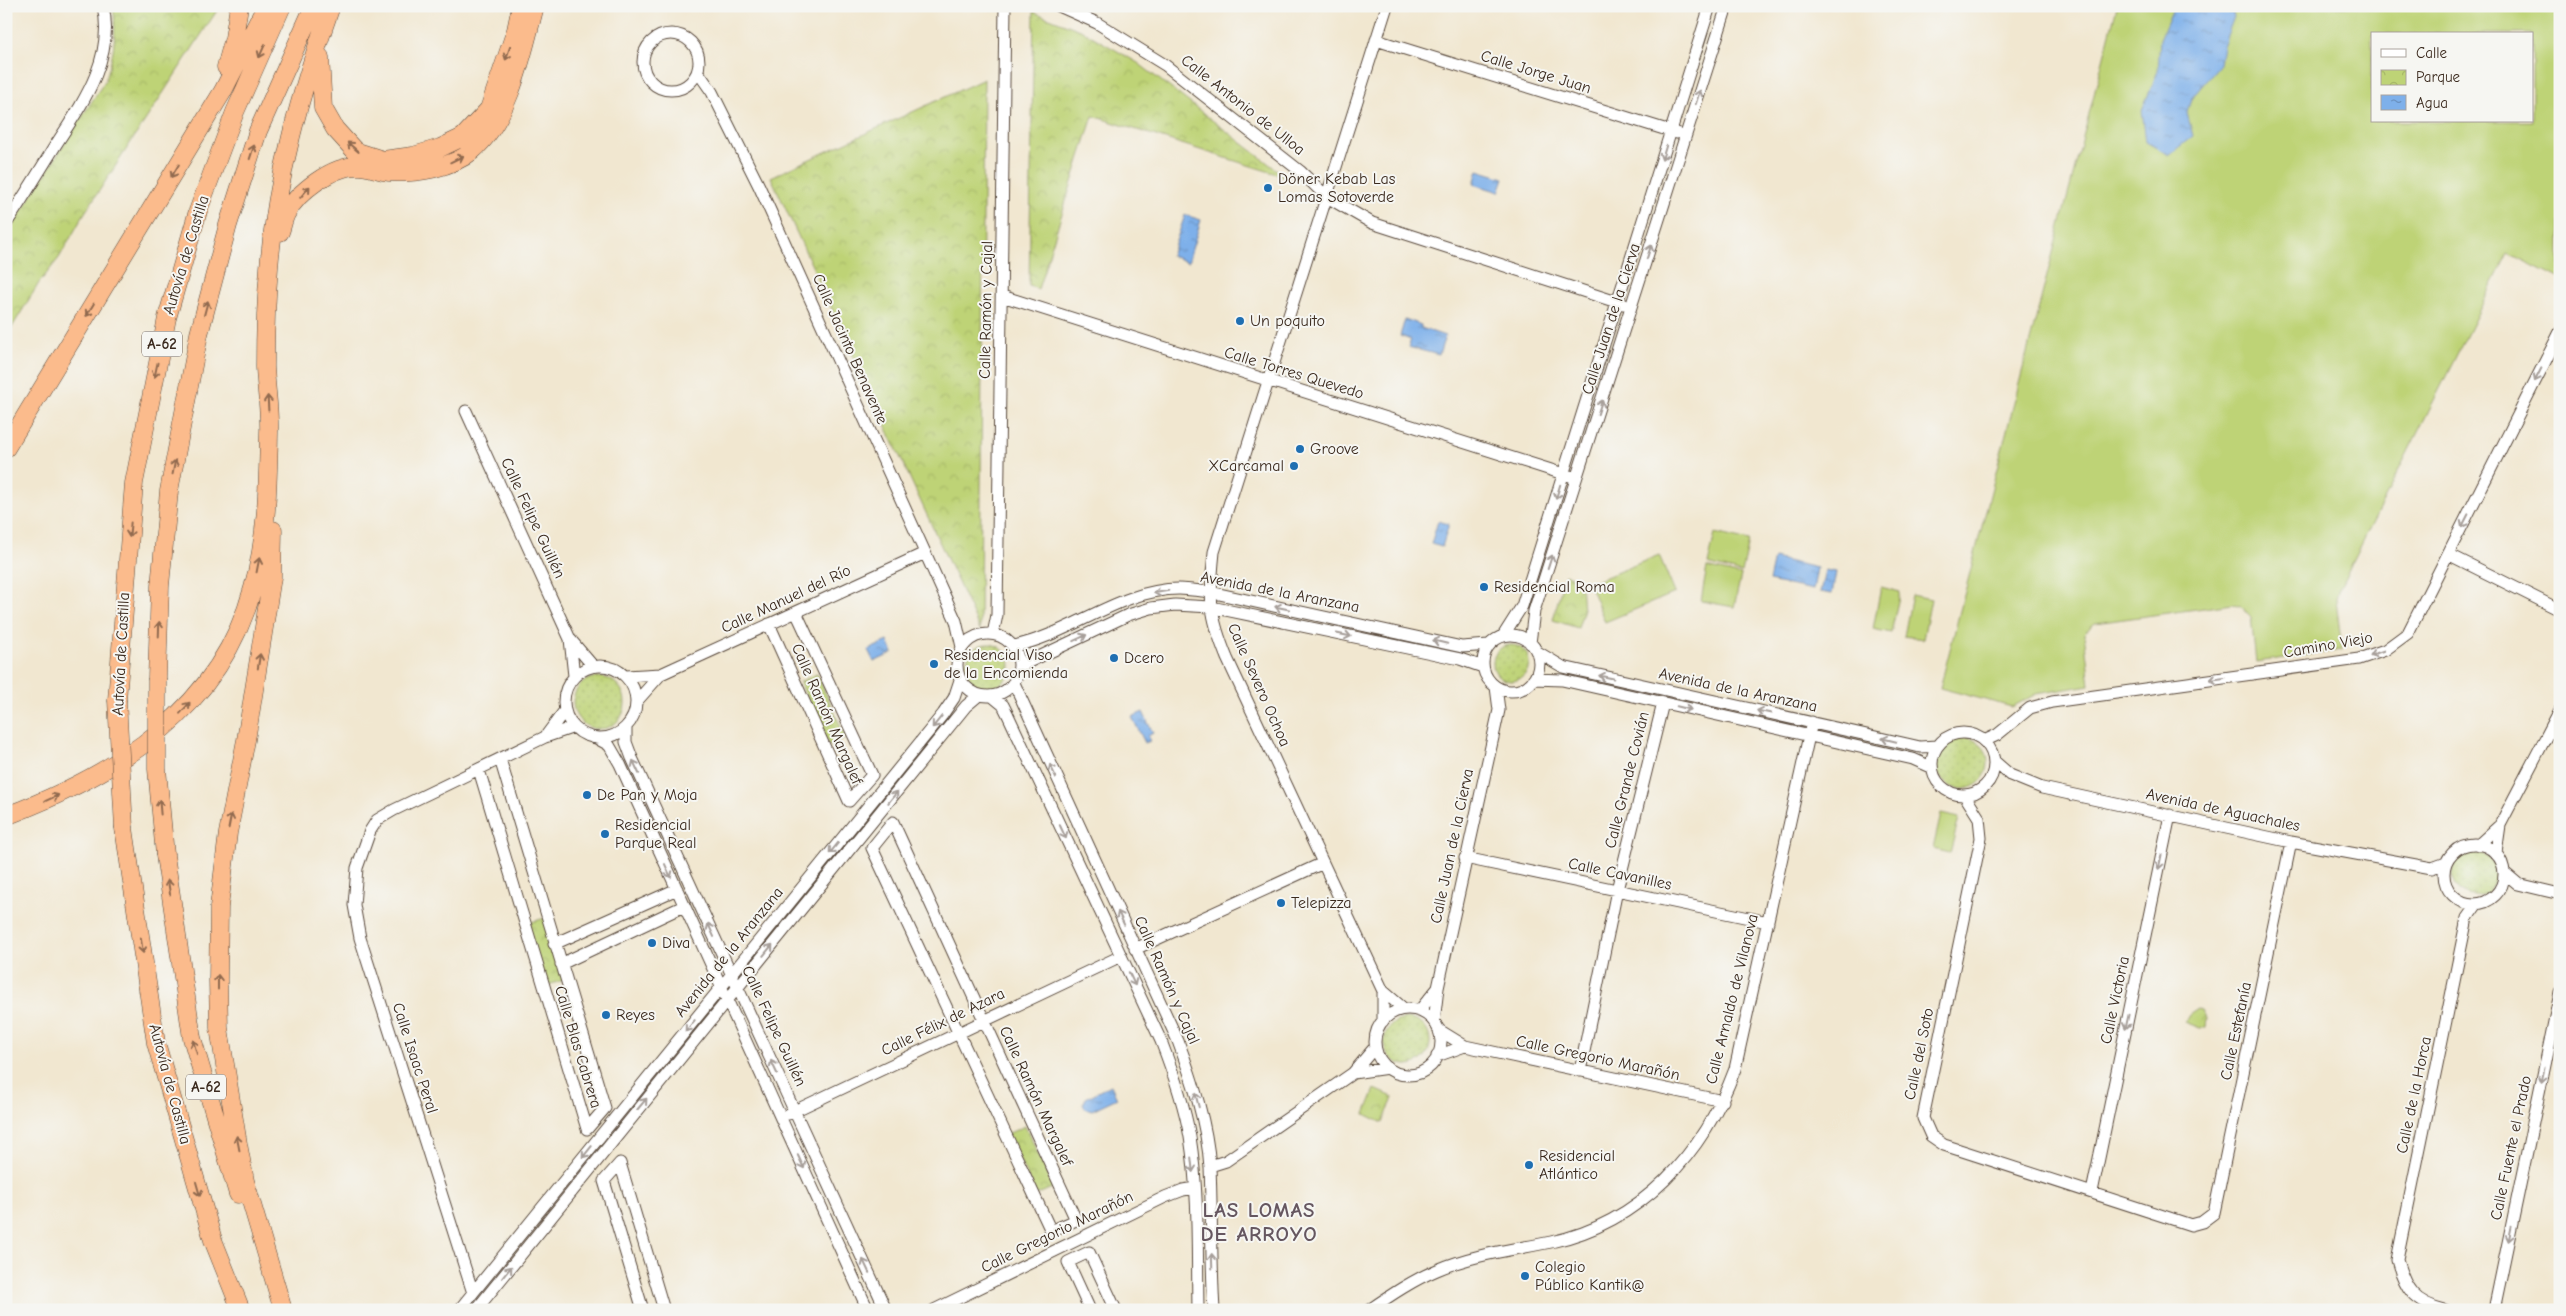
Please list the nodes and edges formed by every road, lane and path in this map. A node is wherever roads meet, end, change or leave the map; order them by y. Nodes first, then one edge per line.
1 (103, 6) edge
2 (239, 6) edge
3 (266, 6) edge
4 (282, 6) edge
5 (314, 6) edge
6 (331, 6) edge
7 (521, 6) edge
8 (535, 6) edge
9 (1005, 6) edge
10 (1058, 6) edge
11 (1387, 6) edge
12 (1710, 6) edge
13 (1727, 6) edge
14 (321, 34) junction
15 (1376, 40) junction
16 (698, 72) junction
17 (690, 84) junction
18 (712, 92) junction
19 (1670, 131) junction
20 (1686, 135) junction
21 (190, 146) junction
22 (1326, 197) junction
23 (6, 224) edge
24 (269, 266) junction
25 (1002, 296) junction
26 (1617, 302) junction
27 (1632, 307) junction
28 (2560, 332) edge
29 (1268, 382) junction
30 (466, 412) dead end
31 (269, 432) junction
32 (6, 448) edge
33 (1563, 474) junction
34 (1577, 478) junction
35 (925, 553) junction
36 (2448, 554) junction
37 (1210, 592) junction
38 (1211, 606) junction
39 (2560, 610) edge
40 (796, 612) junction
41 (956, 620) junction
42 (769, 624) junction
43 (998, 635) junction
44 (1503, 636) junction
45 (973, 637) junction
46 (570, 639) junction
47 (1489, 645) junction
48 (1014, 646) junction
49 (962, 647) junction
50 (1533, 647) junction
51 (593, 666) junction
52 (1020, 666) junction
53 (1483, 667) junction
54 (661, 674) junction
55 (574, 676) junction
56 (626, 676) junction
57 (1534, 679) junction
58 (960, 680) junction
59 (1014, 683) junction
60 (1496, 688) junction
61 (1512, 691) junction
62 (979, 695) junction
63 (992, 696) junction
64 (636, 702) junction
65 (1663, 703) junction
66 (565, 710) junction
67 (1499, 710) junction
68 (2560, 710) edge
69 (1812, 722) junction
70 (574, 727) junction
71 (626, 727) junction
72 (1809, 736) junction
73 (545, 737) junction
74 (596, 738) junction
75 (1984, 741) junction
76 (1937, 746) junction
77 (500, 759) junction
78 (1994, 761) junction
79 (1931, 767) junction
80 (479, 770) junction
81 (2010, 775) junction
82 (1992, 776) junction
83 (860, 788) junction
84 (1977, 792) junction
85 (1965, 796) junction
86 (868, 806) junction
87 (1977, 813) junction
88 (2170, 815) junction
89 (6, 816) edge
90 (875, 820) junction
91 (2500, 825) junction
92 (882, 835) junction
93 (2291, 842) junction
94 (2478, 845) junction
95 (2496, 853) junction
96 (1465, 858) junction
97 (1323, 863) junction
98 (2446, 863) junction
99 (2432, 868) junction
100 (2505, 873) junction
101 (2444, 878) junction
102 (2518, 884) junction
103 (676, 889) junction
104 (1617, 890) junction
105 (2501, 890) junction
106 (2560, 894) edge
107 (2462, 902) junction
108 (2477, 904) junction
109 (684, 906) junction
110 (2467, 918) junction
111 (1768, 922) junction
112 (554, 944) junction
113 (1135, 949) junction
114 (1121, 956) junction
115 (561, 964) junction
116 (732, 974) junction
117 (721, 988) junction
118 (738, 988) junction
119 (1438, 988) junction
120 (1383, 991) junction
121 (2560, 993) edge
122 (727, 1001) junction
123 (1404, 1009) junction
124 (1419, 1011) junction
125 (982, 1021) junction
126 (1383, 1021) junction
127 (1436, 1026) junction
128 (960, 1032) junction
129 (1465, 1046) junction
130 (1375, 1047) junction
131 (1437, 1056) junction
132 (1388, 1068) junction
133 (1580, 1071) junction
134 (1353, 1073) junction
135 (1723, 1101) junction
136 (795, 1111) junction
137 (780, 1117) junction
138 (1210, 1166) junction
139 (1195, 1188) junction
140 (2092, 1192) junction
141 (2202, 1222) joint
142 (1061, 1226) junction
143 (1069, 1244) junction
144 (1076, 1258) junction
145 (473, 1293) junction
146 (477, 1309) edge
147 (239, 1310) edge
148 (282, 1310) edge
149 (459, 1310) edge
150 (643, 1310) edge
151 (664, 1310) edge
152 (868, 1310) edge
153 (886, 1310) edge
154 (934, 1310) edge
155 (1090, 1310) edge
156 (1116, 1310) edge
157 (1198, 1310) edge
158 (1214, 1310) edge
159 (1369, 1310) edge
160 (2445, 1310) edge
161 (2494, 1310) edge

1 - 23 street
2 - 21 highway
3 - 21 highway
4 -> 147 highway, Autovía de Castilla / A-62, bridge
148 -> 5 highway, Autovía de Castilla / A-62, bridge
6 - 14 highway
7 -> 14 highway
24 -> 8 highway
9 - 25 street, Calle Ramón y Cajal
10 - 22 street, Calle Antonio de Ulloa
11 - 15 street, Calle Severo Ochoa
12 - 19 street, Calle Juan de la Cierva
20 -> 13 street, Calle Juan de la Cierva
14 - 24 highway
15 - 19 street, Calle Jorge Juan
15 - 22 street, Calle Severo Ochoa
16 - 17 street
16 - 17 street
16 - 18 street, Calle Jacinto Benavente
17 - 18 street
18 - 35 street, Calle Jacinto Benavente
19 - 20 street, Calle Jorge Juan
19 -> 26 street, Calle Juan de la Cierva
27 -> 20 street, Calle Juan de la Cierva
21 -> 32 highway
22 - 26 street, Calle Antonio de Ulloa
22 - 29 street, Calle Severo Ochoa
31 -> 24 highway
25 - 29 street, Calle Torres Quevedo
25 - 43 street, Calle Ramón y Cajal
26 - 27 street, Calle Antonio de Ulloa
26 - 33 street, Calle Juan de la Cierva
34 -> 27 street, Calle Juan de la Cierva
28 -> 36 street, Camino Viejo
29 - 33 street, Calle Torres Quevedo
29 - 37 street, Calle Severo Ochoa
30 - 46 street, Calle Felipe Guillén
89 -> 31 highway
148 -> 31 highway
33 - 34 street, Calle Torres Quevedo
33 -> 44 street, Calle Juan de la Cierva
50 -> 34 street, Calle Juan de la Cierva
35 - 40 street, Calle Manuel del Río
35 - 41 street, Calle Jacinto Benavente
36 - 39 street
36 -> 75 street, Camino Viejo
37 - 38 street, Calle Severo Ochoa
47 -> 37 street, Avenida de la Aranzana
37 -> 48 street, Avenida de la Aranzana
52 -> 38 street, Avenida de la Aranzana
38 -> 53 street, Avenida de la Aranzana
38 - 97 street, Calle Severo Ochoa
40 - 42 street, Calle Manuel del Río
40 - 83 street, Calle Ramón Margalef
41 - 45 street, Calle Jacinto Benavente
41 - 49 street, Calle Jacinto Benavente
42 - 54 street, Calle Manuel del Río
42 - 83 street, Calle Ramón Margalef
43 - 45 street
43 - 48 street
44 - 47 street
44 - 50 street
45 - 49 street
46 - 51 street, Calle Felipe Guillén
46 - 55 street, Calle Felipe Guillén
47 - 53 street
48 - 52 street
49 - 58 street
50 - 57 street
69 -> 50 street, Avenida de la Aranzana
51 - 55 street
51 - 56 street
52 - 59 street
53 - 60 street
54 - 56 street, Calle Manuel del Río
54 - 64 street, Calle Manuel del Río
55 - 66 street
56 - 64 street
57 - 61 street
57 - 65 street, Avenida de la Aranzana
58 - 62 street
58 -> 86 street, Avenida de la Aranzana
59 - 63 street
113 -> 59 street, Calle Ramón y Cajal
60 - 61 street
60 - 67 street, Calle Juan de la Cierva
61 - 67 street, Calle Juan de la Cierva
62 - 63 street
90 -> 62 street, Avenida de la Aranzana
63 -> 114 street, Calle Ramón y Cajal
64 - 71 street
65 -> 72 street, Avenida de la Aranzana
65 - 104 street, Calle Grande Covián
66 - 70 street
66 - 73 street
67 - 96 street, Calle Juan de la Cierva
68 - 91 street
69 - 72 street, Calle Arnaldo de Vilanova
76 -> 69 street, Avenida de la Aranzana
70 - 73 street
70 - 74 street
71 - 74 street
116 -> 71 street, Calle Felipe Guillén
72 - 79 street, Avenida de la Aranzana
72 - 111 street, Calle Arnaldo de Vilanova
73 - 77 street
74 -> 103 street, Calle Felipe Guillén
75 - 76 street
75 - 78 street
76 - 79 street
77 - 80 street
77 - 112 street, Calle Blas Cabrera
78 - 81 street, Avenida de Aguachales
78 - 82 street
79 - 85 street
80 - 115 street, Calle Blas Cabrera
80 - 145 street, Calle Isaac Peral
81 - 82 street, Avenida de Aguachales
81 - 88 street, Avenida de Aguachales
82 - 84 street
83 - 86 street, Calle Ramón Margalef
84 - 85 street
84 - 87 street, Calle del Soto
85 - 87 street, Calle del Soto
86 - 90 street, Calle Ramón Margalef
86 -> 116 street, Avenida de la Aranzana
87 - 140 street, Calle del Soto
88 - 93 street, Avenida de Aguachales
88 -> 140 street, Calle Victoria
90 - 92 street, Calle Ramón Margalef
118 -> 90 street, Avenida de la Aranzana
91 - 94 street
91 - 95 street
92 - 125 street, Calle Ramón Margalef
92 - 128 street
93 - 99 street, Avenida de Aguachales
93 - 141 street, Calle Estefanía
94 - 95 street
94 - 98 street
95 - 100 street
96 - 104 street, Calle Cavanilles
96 - 119 street, Calle Juan de la Cierva
97 - 113 street
97 - 120 street, Calle Severo Ochoa
98 - 99 street
98 - 101 street
99 - 101 street, Avenida de Aguachales
100 - 102 street
100 - 105 street
101 - 107 street
102 - 105 street
102 - 106 street
103 - 109 street, Calle Felipe Guillén
103 - 112 street
104 - 111 street, Calle Cavanilles
104 - 133 street, Calle Grande Covián
105 - 108 street
107 - 108 street
107 - 110 street, Calle de la Horca
108 - 110 street, Calle de la Horca
109 - 115 street
109 - 117 street, Calle Felipe Guillén
110 - 160 street, Calle de la Horca
111 - 135 street, Calle Arnaldo de Vilanova
112 - 115 street, Calle Blas Cabrera
138 -> 113 street, Calle Ramón y Cajal
114 - 125 street, Calle Félix de Azara
114 -> 139 street, Calle Ramón y Cajal
116 - 117 street, Avenida de la Aranzana
116 - 118 street, Calle Felipe Guillén
117 - 122 street, Calle Felipe Guillén
117 -> 145 street, Avenida de la Aranzana
118 - 122 street, Avenida de la Aranzana
136 -> 118 street, Calle Felipe Guillén
119 - 124 street, Calle Juan de la Cierva
119 - 127 street, Calle Juan de la Cierva
120 - 123 street, Calle Severo Ochoa
120 - 126 street, Calle Severo Ochoa
121 -> 161 street, Calle Fuente el Prado
122 - 137 street, Calle Felipe Guillén
146 -> 122 street, Avenida de la Aranzana
123 - 124 street
123 - 126 street
124 - 127 street
125 - 128 street, Calle Félix de Azara
125 - 142 street, Calle Ramón Margalef
126 - 130 street
127 - 129 street, Calle Gregorio Marañón
127 - 131 street
128 - 136 street, Calle Félix de Azara
128 - 142 street
129 - 131 street
129 - 133 street, Calle Gregorio Marañón
130 - 132 street
130 - 134 street
131 - 132 street
132 - 134 street
133 - 135 street, Calle Gregorio Marañón
134 - 138 street
135 - 159 street, Calle Arnaldo de Vilanova
136 - 137 street, Calle Félix de Azara
153 -> 136 street, Calle Felipe Guillén
137 -> 152 street, Calle Felipe Guillén
158 -> 138 street, Calle Ramón y Cajal
139 - 143 street, Calle Gregorio Marañón
139 - 157 street, Calle Ramón y Cajal
140 - 141 street, Calle del Soto
142 - 143 street
143 - 144 street
143 - 154 street, Calle Gregorio Marañón
144 - 155 street
144 - 156 street
145 - 149 street, Avenida de la Aranzana
150 - 151 street

